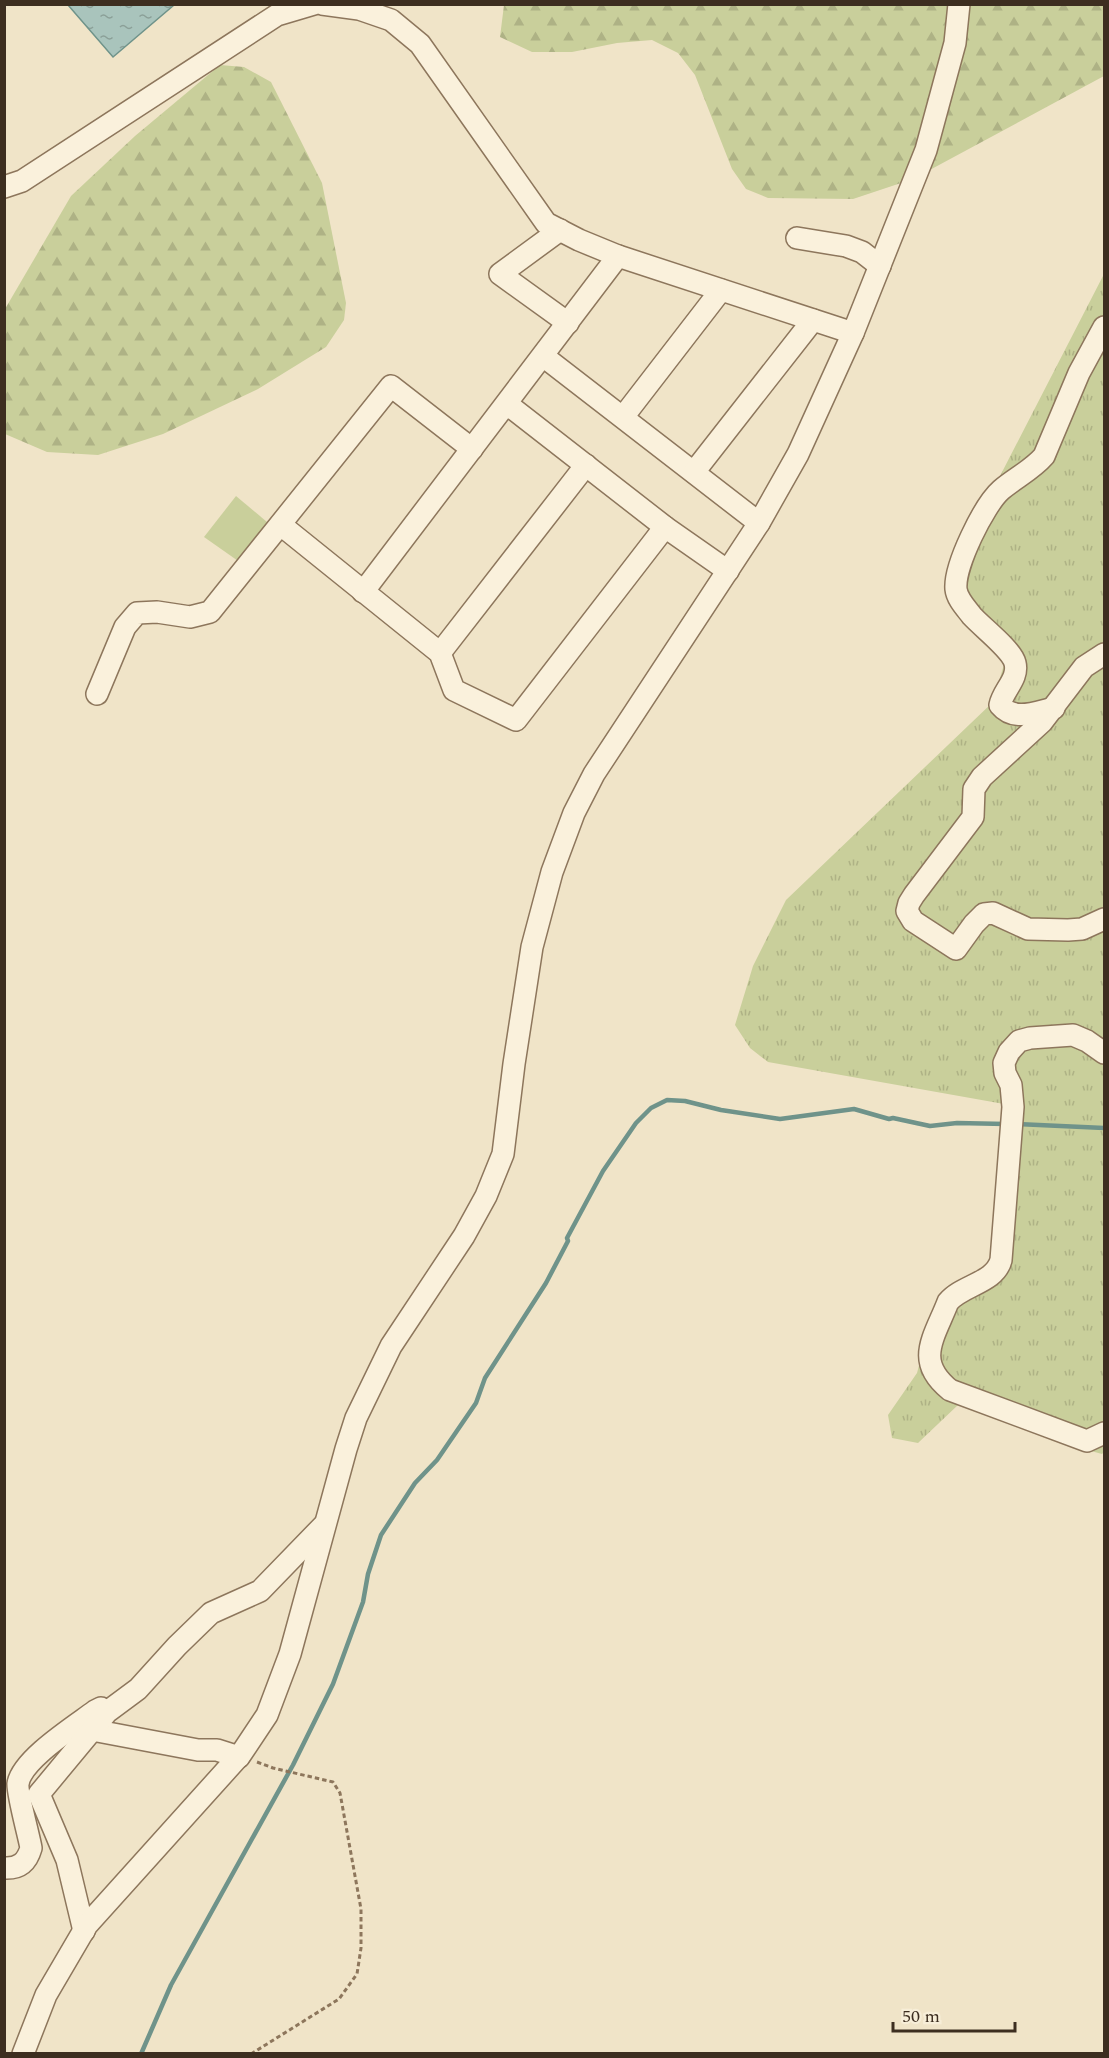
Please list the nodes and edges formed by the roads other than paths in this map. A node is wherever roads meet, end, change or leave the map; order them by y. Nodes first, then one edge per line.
1 (314, 4) edge
2 (322, 4) edge
3 (960, 4) edge
4 (4, 187) edge
5 (560, 230) junction
6 (796, 238) dead end
7 (618, 256) junction
8 (880, 266) junction
9 (721, 290) junction
10 (813, 320) junction
11 (568, 323) junction
12 (1104, 327) edge
13 (853, 333) junction
14 (543, 356) junction
15 (507, 404) junction
16 (623, 417) junction
17 (472, 449) junction
18 (586, 465) junction
19 (694, 472) junction
20 (759, 523) junction
21 (281, 525) junction
22 (665, 526) junction
23 (728, 571) junction
24 (363, 592) junction
25 (440, 653) junction
26 (1104, 654) edge
27 (98, 694) dead end
28 (1054, 708) junction
29 (1104, 919) edge
30 (1104, 1053) edge
31 (1104, 1432) edge
32 (325, 1524) junction
33 (124, 1699) junction
34 (92, 1730) junction
35 (240, 1756) junction
36 (4, 1868) edge
37 (84, 1930) junction
38 (23, 2054) edge

1 - 4 street
2 - 5 street
3 - 8 street
5 - 7 street
5 - 11 street
6 - 8 street
7 - 9 street
7 - 11 street
8 - 13 street
9 - 10 street
9 - 16 street
10 - 13 street
10 - 19 street
11 - 14 street
12 - 28 street
13 - 20 street
14 - 15 street
14 - 16 street
15 - 17 street
15 - 18 street
16 - 19 street
17 - 21 street
17 - 24 street
18 - 22 street
18 - 25 street
19 - 20 street
20 - 23 street
21 - 24 street
21 - 27 street
22 - 23 street
22 - 25 street
23 - 32 street
24 - 25 street
26 - 28 street
28 - 29 street
30 - 31 street
32 - 33 street
32 - 35 street
33 - 34 street
33 - 36 street
34 - 35 street
34 - 37 street
35 - 37 street
37 - 38 street

